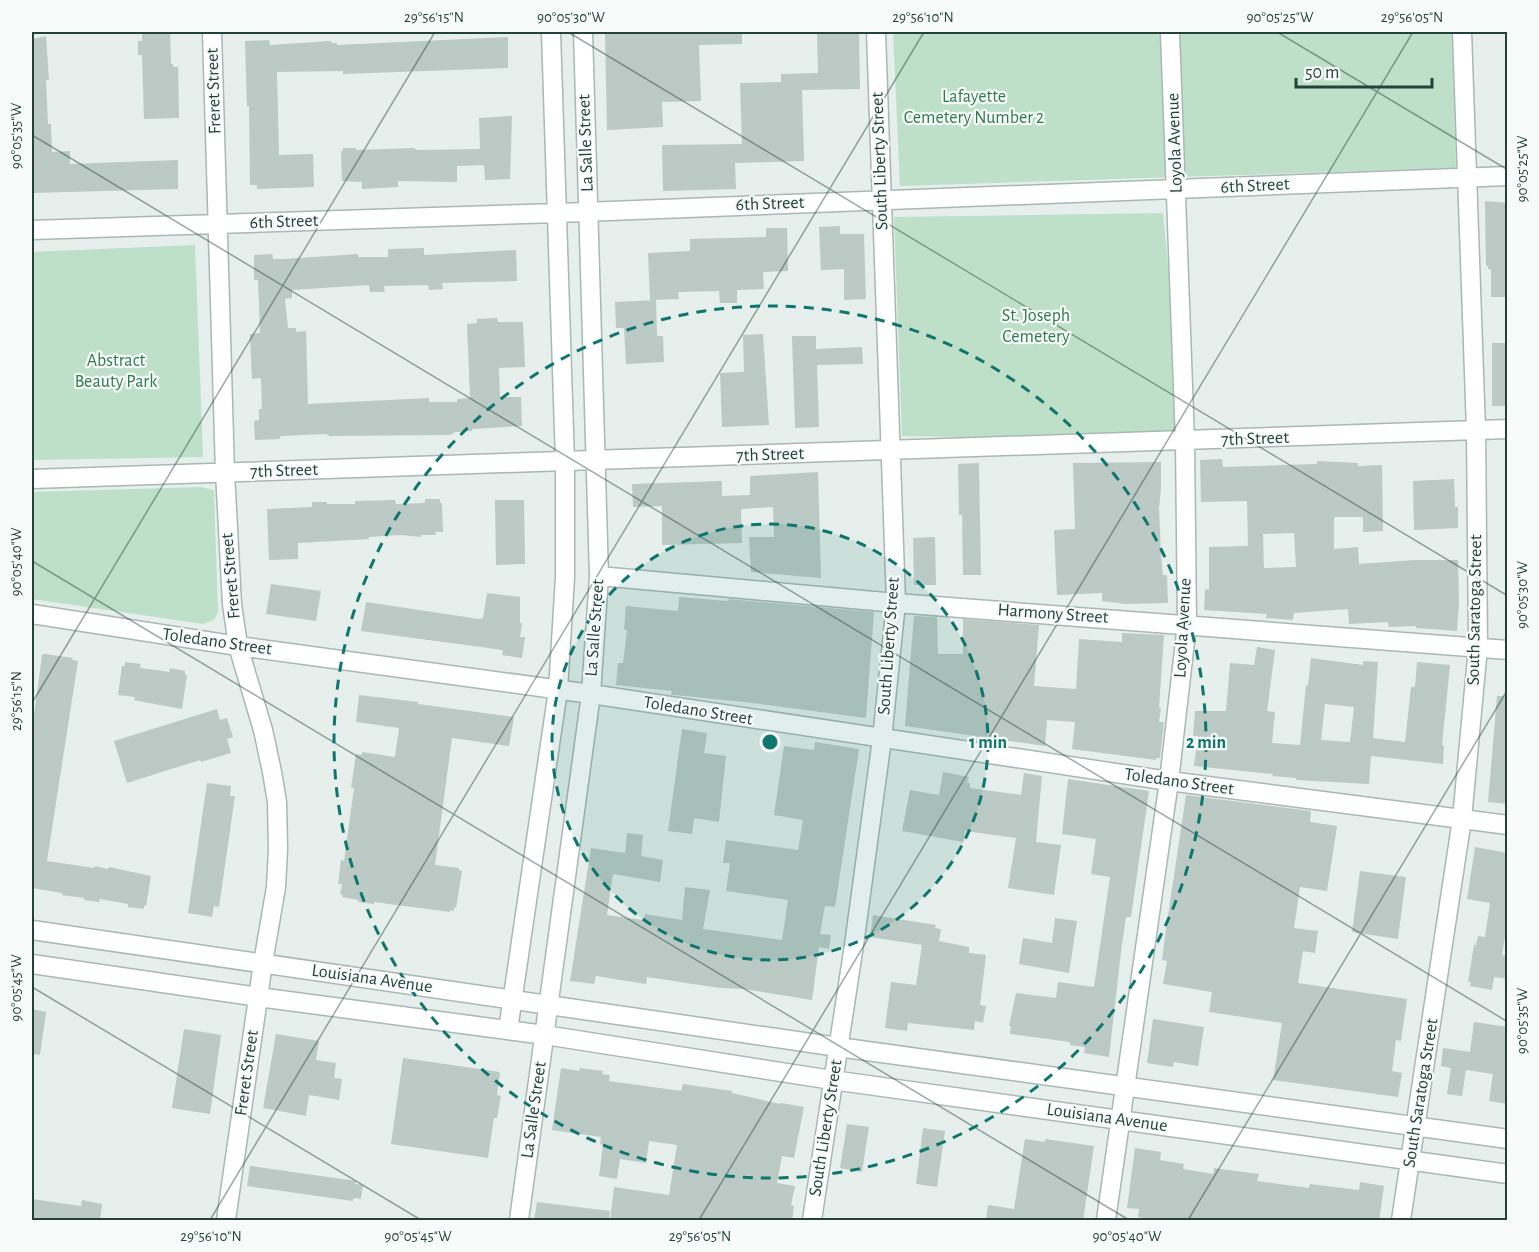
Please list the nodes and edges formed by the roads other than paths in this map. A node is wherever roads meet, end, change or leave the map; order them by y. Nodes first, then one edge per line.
1 (212, 32) edge
2 (551, 32) edge
3 (583, 32) edge
4 (876, 32) edge
5 (1170, 32) edge
6 (1462, 32) edge
7 (1508, 176) edge
8 (1467, 177) junction
9 (1177, 190) junction
10 (881, 200) junction
11 (588, 211) junction
12 (558, 213) junction
13 (219, 224) junction
14 (32, 230) edge
15 (1508, 429) edge
16 (1476, 430) junction
17 (1185, 441) junction
18 (891, 451) junction
19 (595, 461) junction
20 (565, 462) junction
21 (225, 472) junction
22 (32, 479) edge
23 (599, 576) junction
24 (896, 603) junction
25 (32, 614) edge
26 (1187, 624) junction
27 (238, 646) junction
28 (1478, 647) junction
29 (1508, 650) edge
30 (558, 690) junction
31 (591, 694) junction
32 (882, 740) junction
33 (1169, 781) junction
34 (1462, 819) junction
35 (1508, 825) edge
36 (32, 930) edge
37 (263, 963) junction
38 (32, 964) edge
39 (258, 998) junction
40 (512, 999) junction
41 (547, 1004) junction
42 (712, 1028) junction
43 (507, 1030) junction
44 (545, 1035) junction
45 (838, 1047) junction
46 (707, 1060) junction
47 (832, 1080) junction
48 (1125, 1086) junction
49 (1121, 1120) junction
50 (1416, 1126) junction
51 (1508, 1139) edge
52 (1411, 1160) junction
53 (1508, 1174) edge
54 (226, 1221) edge
55 (519, 1221) edge
56 (812, 1221) edge
57 (1106, 1221) edge
58 (1401, 1221) edge

1 - 13 street, Freret Street
2 - 12 street, La Salle Street
3 - 11 street, La Salle Street
4 - 10 street, South Liberty Street
5 - 9 street, Loyola Avenue
6 - 8 street, South Saratoga Street
7 - 8 street, 6th Street
8 - 9 street, 6th Street
8 - 16 street, South Saratoga Street
9 - 10 street, 6th Street
9 - 17 street, Loyola Avenue
10 - 11 street, 6th Street
10 - 18 street, South Liberty Street
11 - 12 street, 6th Street
11 - 19 street, La Salle Street
12 - 13 street, 6th Street
12 - 20 street, La Salle Street
13 - 14 street, 6th Street
13 - 21 street, Freret Street
15 - 16 street, 7th Street
16 - 17 street, 7th Street
16 - 28 street, South Saratoga Street
17 - 18 street, 7th Street
17 - 26 street, Loyola Avenue
18 - 19 street, 7th Street
18 - 24 street, South Liberty Street
19 - 20 street, 7th Street
19 - 23 street, La Salle Street
20 - 21 street, 7th Street
20 - 30 street, La Salle Street
21 - 22 street, 7th Street
21 - 27 street, Freret Street
23 - 24 street, Harmony Street
23 - 31 street, La Salle Street
24 - 26 street, Harmony Street
24 - 32 street, South Liberty Street
25 - 27 street, Toledano Street
26 - 28 street, Harmony Street
26 - 33 street, Loyola Avenue
27 - 30 street, Toledano Street
27 - 37 street, Freret Street
28 - 29 street, Harmony Street
28 - 34 street, South Saratoga Street
30 - 31 street, Toledano Street
30 - 40 street, La Salle Street
31 - 32 street, Toledano Street
31 - 41 street, La Salle Street
32 - 33 street, Toledano Street
32 - 45 street, South Liberty Street
33 - 34 street, Toledano Street
33 - 48 street, Loyola Avenue
34 - 35 street, Toledano Street
34 - 50 street, South Saratoga Street
36 - 37 street, Louisiana Avenue
37 - 39 street, Freret Street
37 - 40 street, Louisiana Avenue
38 - 39 street, Louisiana Avenue
39 - 43 street, Louisiana Avenue
39 - 54 street, Freret Street
40 - 41 street, Louisiana Avenue
40 - 43 street, La Salle Street
41 - 42 street, Louisiana Avenue
41 - 44 street, La Salle Street
42 - 45 street, Louisiana Avenue
42 - 46 street
43 - 44 street, Louisiana Avenue
44 - 46 street, Louisiana Avenue
44 - 55 street, La Salle Street
45 - 47 street, South Liberty Street
45 - 48 street, Louisiana Avenue
46 - 47 street, Louisiana Avenue
47 - 49 street, Louisiana Avenue
47 - 56 street, South Liberty Street
48 - 49 street, Loyola Avenue
48 - 50 street, Louisiana Avenue
49 - 52 street, Louisiana Avenue
49 - 57 street, Loyola Avenue
50 - 51 street, Louisiana Avenue
50 - 52 street, South Saratoga Street
52 - 53 street, Louisiana Avenue
52 - 58 street, South Saratoga Street

